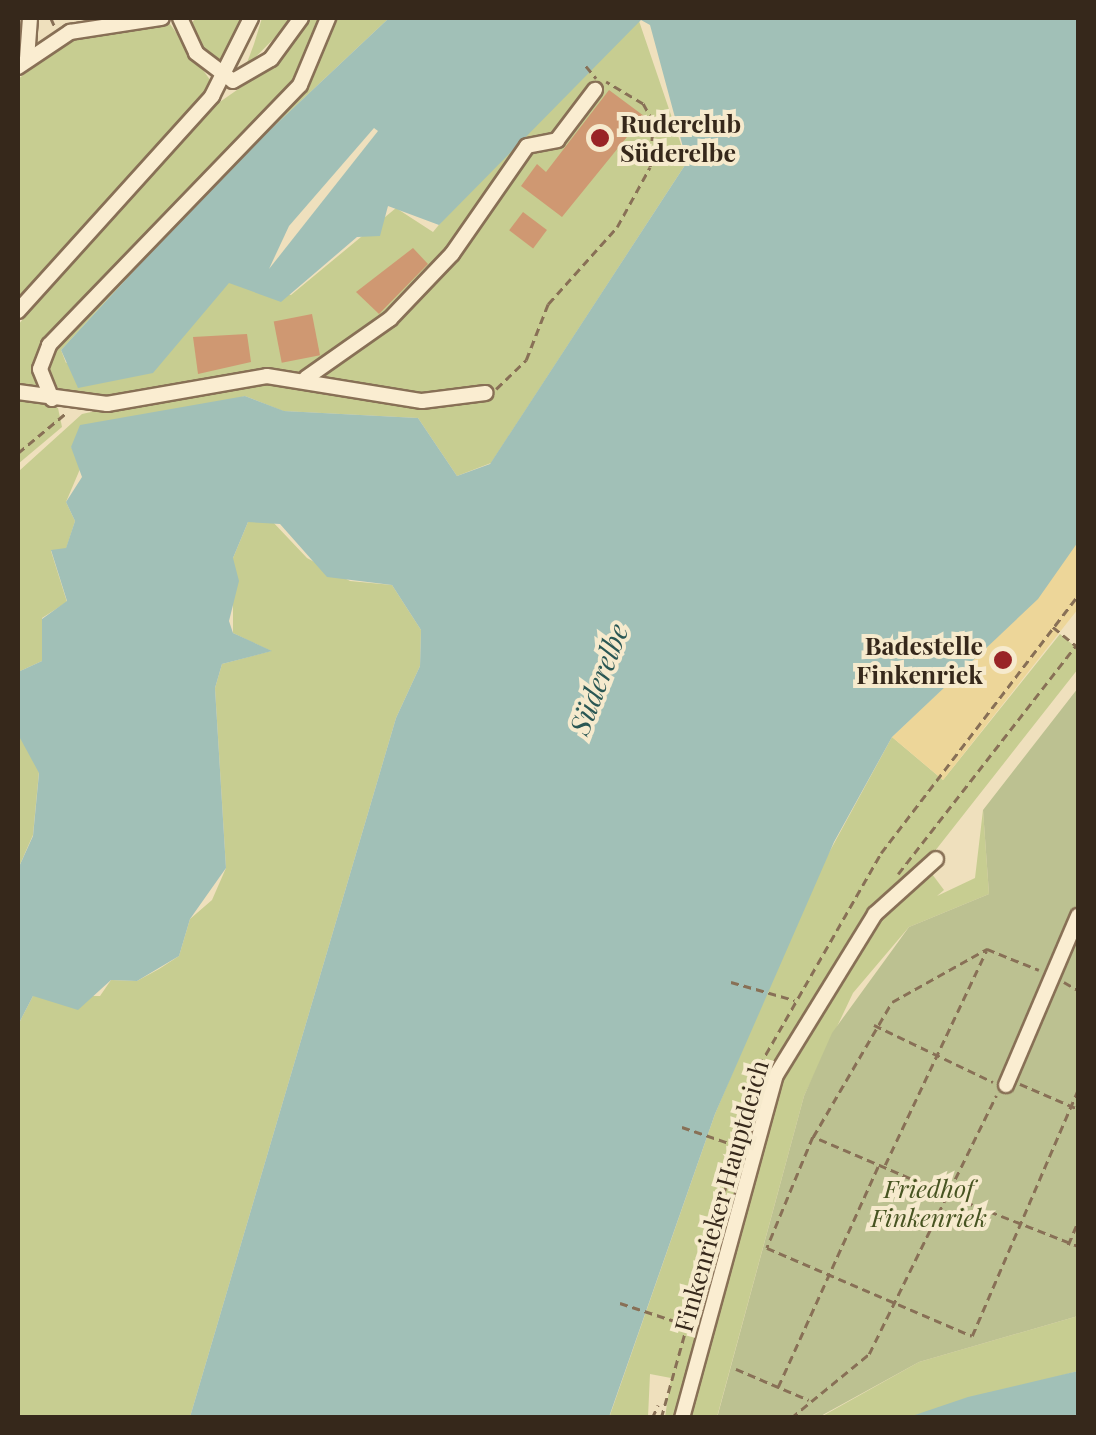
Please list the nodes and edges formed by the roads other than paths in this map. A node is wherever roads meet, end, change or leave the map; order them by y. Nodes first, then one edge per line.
1 (30, 18) edge
2 (158, 18) edge
3 (180, 18) edge
4 (251, 18) edge
5 (301, 18) edge
6 (328, 18) edge
7 (120, 19) edge
8 (22, 63) edge
9 (224, 78) junction
10 (598, 86) road end
11 (18, 311) edge
12 (306, 378) junction
13 (18, 392) edge
14 (485, 393) road end
15 (52, 400) junction
16 (936, 859) dead end
17 (1078, 916) edge
18 (1003, 1085) road end
19 (682, 1418) edge

1 - 8 street
2 - 7 street
3 - 9 street
4 - 9 street
5 - 9 street
6 - 15 street
7 - 8 street
9 - 11 street
10 - 12 street
12 - 14 street
12 - 15 street
13 - 15 street
16 - 19 street, Finkenrieker Hauptdeich
17 - 18 street

